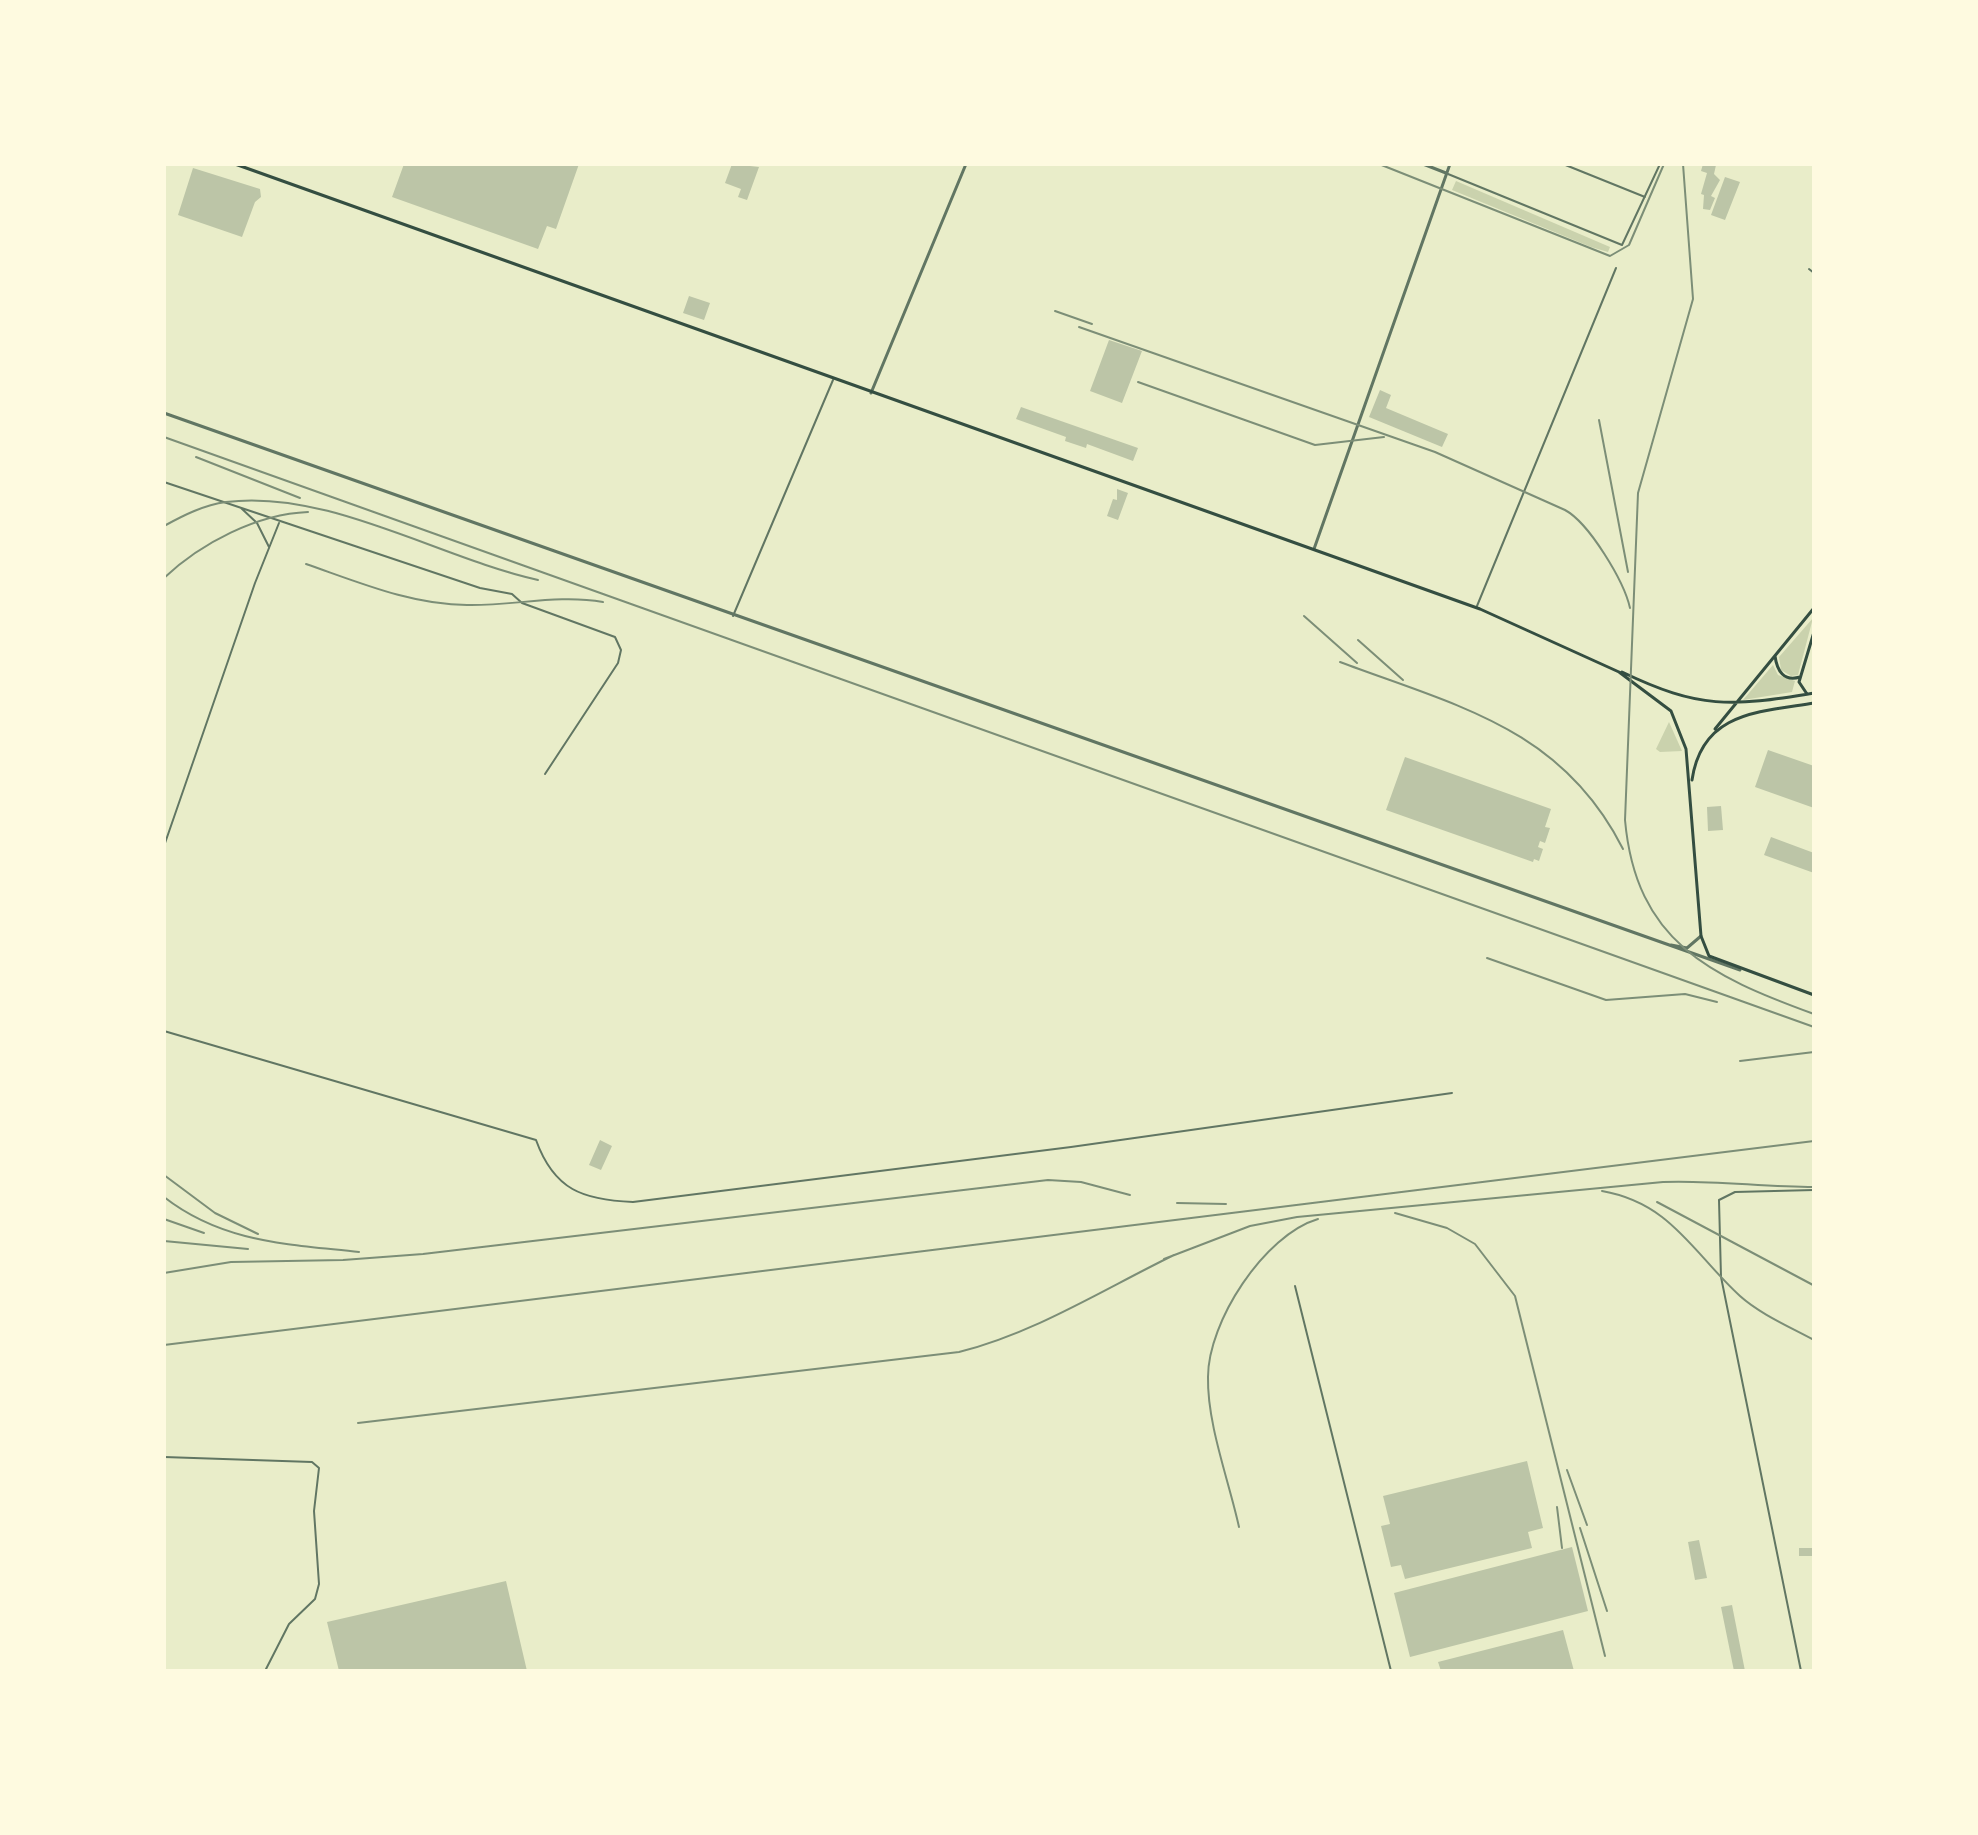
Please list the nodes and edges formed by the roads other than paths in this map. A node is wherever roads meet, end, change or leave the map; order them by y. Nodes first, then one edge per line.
1 (235, 164) edge
2 (241, 164) edge
3 (966, 164) edge
4 (1423, 164) edge
5 (1450, 164) edge
6 (1563, 164) edge
7 (1660, 164) edge
8 (1446, 174) junction
9 (1646, 197) junction
10 (1616, 268) dead end
11 (1809, 269) dead end
12 (1814, 273) edge
13 (602, 296) junction
14 (834, 379) junction
15 (871, 393) junction
16 (164, 413) edge
17 (164, 482) edge
18 (239, 506) junction
19 (280, 521) junction
20 (269, 548) junction
21 (1314, 548) junction
22 (1477, 607) junction
23 (1814, 608) edge
24 (733, 616) junction
25 (1814, 632) edge
26 (1582, 654) junction
27 (1775, 654) junction
28 (1800, 677) junction
29 (1814, 693) edge
30 (1807, 694) junction
31 (1734, 703) junction
32 (1814, 703) edge
33 (1669, 704) dead end
34 (1671, 711) junction
35 (1710, 736) junction
36 (545, 774) dead end
37 (1691, 788) junction
38 (164, 846) edge
39 (1701, 936) junction
40 (1661, 944) junction
41 (1740, 970) junction
42 (1814, 995) edge
43 (164, 1031) edge
44 (1452, 1093) dead end
45 (1814, 1190) edge
46 (1295, 1286) dead end
47 (164, 1457) edge
48 (265, 1671) edge
49 (1391, 1671) edge
50 (1801, 1671) edge

1 - 13 main road
2 - 13 main road
3 - 15 street
4 - 8 street
5 - 8 street
6 - 9 street
7 - 9 street
8 - 9 street
8 - 21 street
10 - 22 street
11 - 12 street
13 - 14 main road
14 - 15 main road
14 - 24 street
15 - 21 main road
16 - 24 street
17 - 18 street
18 - 19 street
18 - 20 street
19 - 20 street
19 - 36 street
20 - 38 street
21 - 22 main road
22 - 26 main road
23 - 27 main road
24 - 40 street
25 - 28 main road
26 - 31 main road
26 - 34 main road
27 - 28 main road
27 - 31 main road
28 - 30 main road
29 - 30 main road
30 - 31 main road
31 - 35 main road
32 - 35 main road
33 - 34 main road
34 - 37 main road
35 - 37 main road
37 - 39 main road
39 - 40 street
39 - 41 main road
40 - 41 street
41 - 42 main road
43 - 44 street
45 - 50 street
46 - 49 street
47 - 48 street

